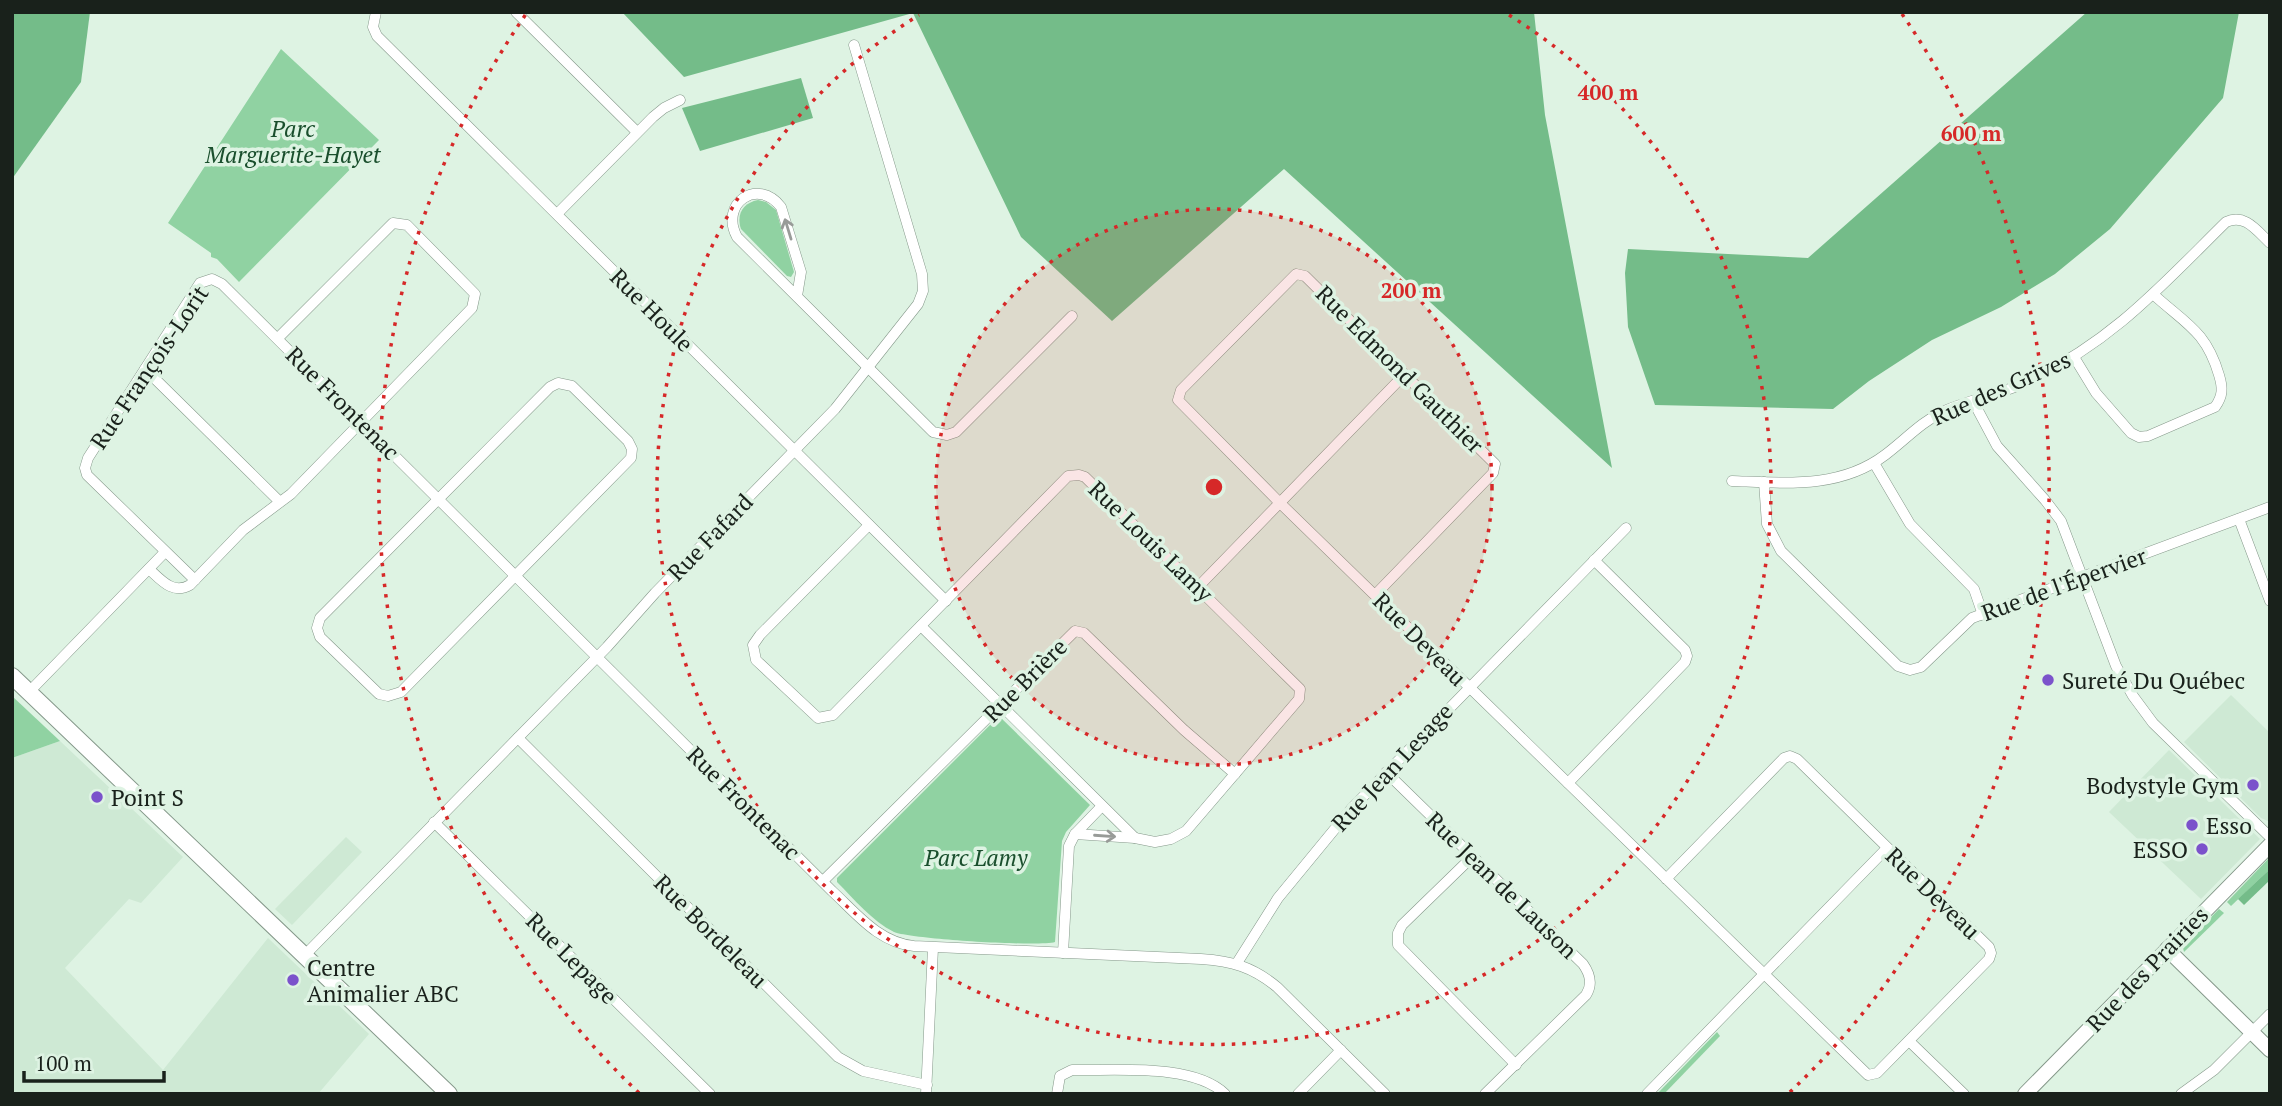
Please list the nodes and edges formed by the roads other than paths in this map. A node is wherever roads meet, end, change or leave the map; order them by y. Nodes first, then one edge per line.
1 (376, 12) edge
2 (516, 12) edge
3 (854, 45) dead end
4 (680, 100) dead end
5 (637, 132) junction
6 (557, 214) junction
7 (2270, 243) edge
8 (212, 279) joint
9 (2154, 295) junction
10 (797, 296) junction
11 (1073, 316) dead end
12 (278, 338) junction
13 (2074, 357) junction
14 (867, 367) junction
15 (145, 369) junction
16 (1404, 375) junction
17 (1178, 397) joint
18 (1973, 401) junction
19 (362, 422) junction
20 (794, 451) junction
21 (1874, 463) junction
22 (1732, 481) dead end
23 (1764, 482) junction
24 (438, 499) junction
25 (279, 501) junction
26 (1279, 502) junction
27 (2270, 506) edge
28 (2239, 519) junction
29 (870, 525) junction
30 (1626, 527) dead end
31 (165, 552) junction
32 (1594, 560) junction
33 (149, 569) junction
34 (516, 575) junction
35 (2082, 578) junction
36 (195, 580) junction
37 (1198, 587) junction
38 (1375, 595) junction
39 (946, 601) junction
40 (2270, 601) edge
41 (1983, 615) junction
42 (921, 626) junction
43 (598, 656) junction
44 (12, 676) edge
45 (1469, 687) junction
46 (29, 692) junction
47 (1000, 705) junction
48 (518, 737) junction
49 (1386, 772) junction
50 (1235, 774) junction
51 (1568, 783) junction
52 (1102, 806) junction
53 (433, 822) junction
54 (1075, 834) junction
55 (2270, 837) edge
56 (1135, 838) junction
57 (2270, 845) edge
58 (1887, 848) junction
59 (1472, 857) junction
60 (1666, 879) junction
61 (823, 881) junction
62 (933, 948) junction
63 (2167, 949) junction
64 (1063, 953) junction
65 (305, 955) junction
66 (1237, 963) junction
67 (1763, 975) junction
68 (2270, 1014) edge
69 (2252, 1033) junction
70 (1909, 1041) junction
71 (1341, 1050) junction
72 (2270, 1050) edge
73 (1516, 1065) junction
74 (926, 1089) edge
75 (438, 1090) edge
76 (710, 1094) edge
77 (1057, 1094) edge
78 (1225, 1094) edge
79 (1298, 1094) edge
80 (1385, 1094) edge
81 (1485, 1094) edge
82 (1647, 1094) edge
83 (1964, 1094) edge
84 (2025, 1094) edge
85 (2181, 1094) edge

1 - 6 street, Rue Houle
2 - 5 street
3 - 14 street, Rue Fafard
4 - 5 street
5 - 6 street
6 - 20 street, Rue Houle
7 - 9 street, Rue des Grives
8 - 12 street, Rue Frontenac
8 - 15 street, Rue François-Lorit
9 - 13 street, Rue des Grives
9 - 13 street
10 -> 10 street
10 - 14 street
11 - 14 street
12 - 19 street, Rue Frontenac
12 - 19 street
13 - 18 street, Rue des Grives
14 - 20 street, Rue Fafard
15 - 25 street
15 - 31 street, Rue François-Lorit
16 - 17 street, Rue Edmond Gauthier
16 - 26 street
16 - 38 street, Rue Edmond Gauthier
17 - 26 street, Rue Deveau
18 - 21 street, Rue des Grives
18 - 35 street
19 - 24 street, Rue Frontenac
19 - 25 street
20 - 29 street, Rue Houle
20 - 43 street, Rue Fafard
21 - 23 street, Rue des Grives
21 - 41 street
22 - 23 street, Rue des Grives
23 - 41 street, Rue de l'Épervier
24 - 34 street, Rue Frontenac
24 - 34 street
24 - 34 street
25 - 36 street
26 - 37 street
26 - 38 street, Rue Deveau
27 - 28 street, Rue de l'Épervier
28 - 35 street, Rue de l'Épervier
28 - 40 street
29 - 39 street, Rue Houle
29 - 42 street, Rue Louis Lamy
30 - 32 street, Rue Jean Lesage
31 - 33 street
31 - 36 street, Rue François-Lorit
32 - 45 street, Rue Jean Lesage
32 - 51 street
33 - 36 street
33 - 46 street
34 - 43 street, Rue Frontenac
35 - 41 street, Rue de l'Épervier
35 - 55 street
37 - 39 street, Rue Louis Lamy
37 - 50 street, Rue Louis Lamy
38 - 45 street, Rue Deveau
39 - 42 street, Rue Louis Lamy
42 - 47 street
43 - 48 street, Rue Fafard
43 - 61 street, Rue Frontenac
44 - 46 main road
45 - 49 street, Rue Jean Lesage
45 - 51 street, Rue Deveau
46 - 65 main road
47 - 50 street, Rue Brière
47 - 52 street
47 - 61 street, Rue Brière
48 - 53 street, Rue Fafard
48 - 74 street, Rue Bordeleau
49 - 59 street, Rue Jean de Lauson
49 - 66 street, Rue Jean Lesage
50 - 56 street, Rue Louis Lamy
51 - 60 street, Rue Deveau
52 - 54 street
52 - 56 street
53 - 65 street, Rue Fafard
53 - 76 street, Rue Lepage
54 -> 56 street, Rue Louis Lamy
54 - 64 street
57 - 63 main road, Rue des Prairies
58 - 60 street, Rue Deveau
58 - 67 street
58 - 70 street, Rue Deveau
59 - 73 street, Rue Jean de Lauson
59 - 73 street
60 - 67 street, Rue Deveau
61 - 62 street, Rue Frontenac
62 - 64 street, Rue Frontenac
62 - 74 street
63 - 69 main road
63 - 84 main road, Rue des Prairies
64 - 66 street, Rue Frontenac
65 - 75 main road
66 - 71 street, Rue Frontenac
67 - 70 street, Rue Deveau
67 - 82 street
68 - 69 street
69 - 72 main road
69 - 85 street
70 - 83 street
71 - 79 street
71 - 80 street, Rue Frontenac
73 - 81 street, Rue Jean de Lauson
77 - 78 street

